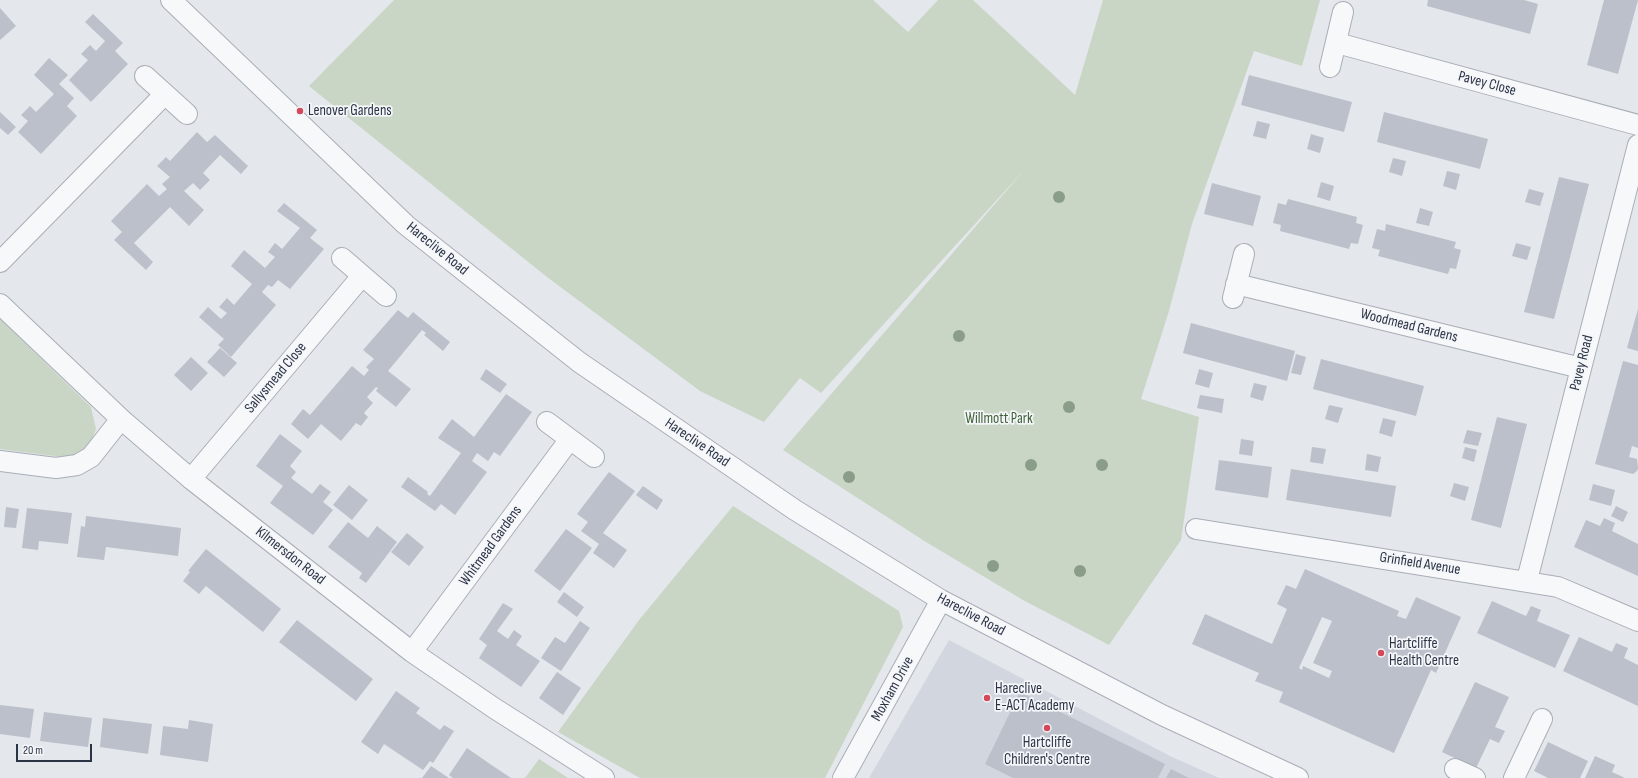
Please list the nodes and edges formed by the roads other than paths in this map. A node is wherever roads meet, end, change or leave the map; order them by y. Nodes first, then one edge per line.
1 (171, 0) edge
2 (1343, 12) dead end
3 (1337, 43) junction
4 (1330, 67) dead end
5 (145, 76) dead end
6 (165, 94) junction
7 (187, 114) dead end
8 (1638, 125) edge
9 (1638, 145) edge
10 (1632, 196) edge
11 (1244, 254) dead end
12 (342, 258) dead end
13 (0, 262) edge
14 (362, 276) junction
15 (386, 296) dead end
16 (0, 304) edge
17 (1581, 368) junction
18 (121, 419) junction
19 (547, 422) dead end
20 (570, 439) junction
21 (594, 457) dead end
22 (0, 461) edge
23 (191, 479) junction
24 (1196, 529) dead end
25 (1527, 580) junction
26 (941, 600) junction
27 (1638, 621) edge
28 (412, 652) junction
29 (1542, 719) dead end
30 (1455, 769) dead end
31 (604, 778) edge
32 (844, 778) edge
33 (1298, 778) edge
34 (1475, 778) edge
35 (1514, 778) edge

1 - 26 street, Hareclive Road
2 - 3 street
3 - 4 street
3 - 8 street, Pavey Close
5 - 6 street
6 - 7 street
6 - 13 street
9 - 10 street, Pavey Road
10 - 17 street, Pavey Road
11 - 17 street, Woodmead Gardens
12 - 14 street
14 - 15 street
14 - 23 street, Sallysmead Close
16 - 18 street, Kilmersdon Road
17 - 25 street, Pavey Road
18 - 22 street
18 - 23 street, Kilmersdon Road
19 - 20 street
20 - 21 street
20 - 28 street, Whitmead Gardens
23 - 28 street, Kilmersdon Road
24 - 25 street, Grinfield Avenue
25 - 27 street, Grinfield Avenue
26 - 32 street, Moxham Drive
26 - 33 street, Hareclive Road
28 - 31 street, Kilmersdon Road
29 - 35 street
30 - 34 street

